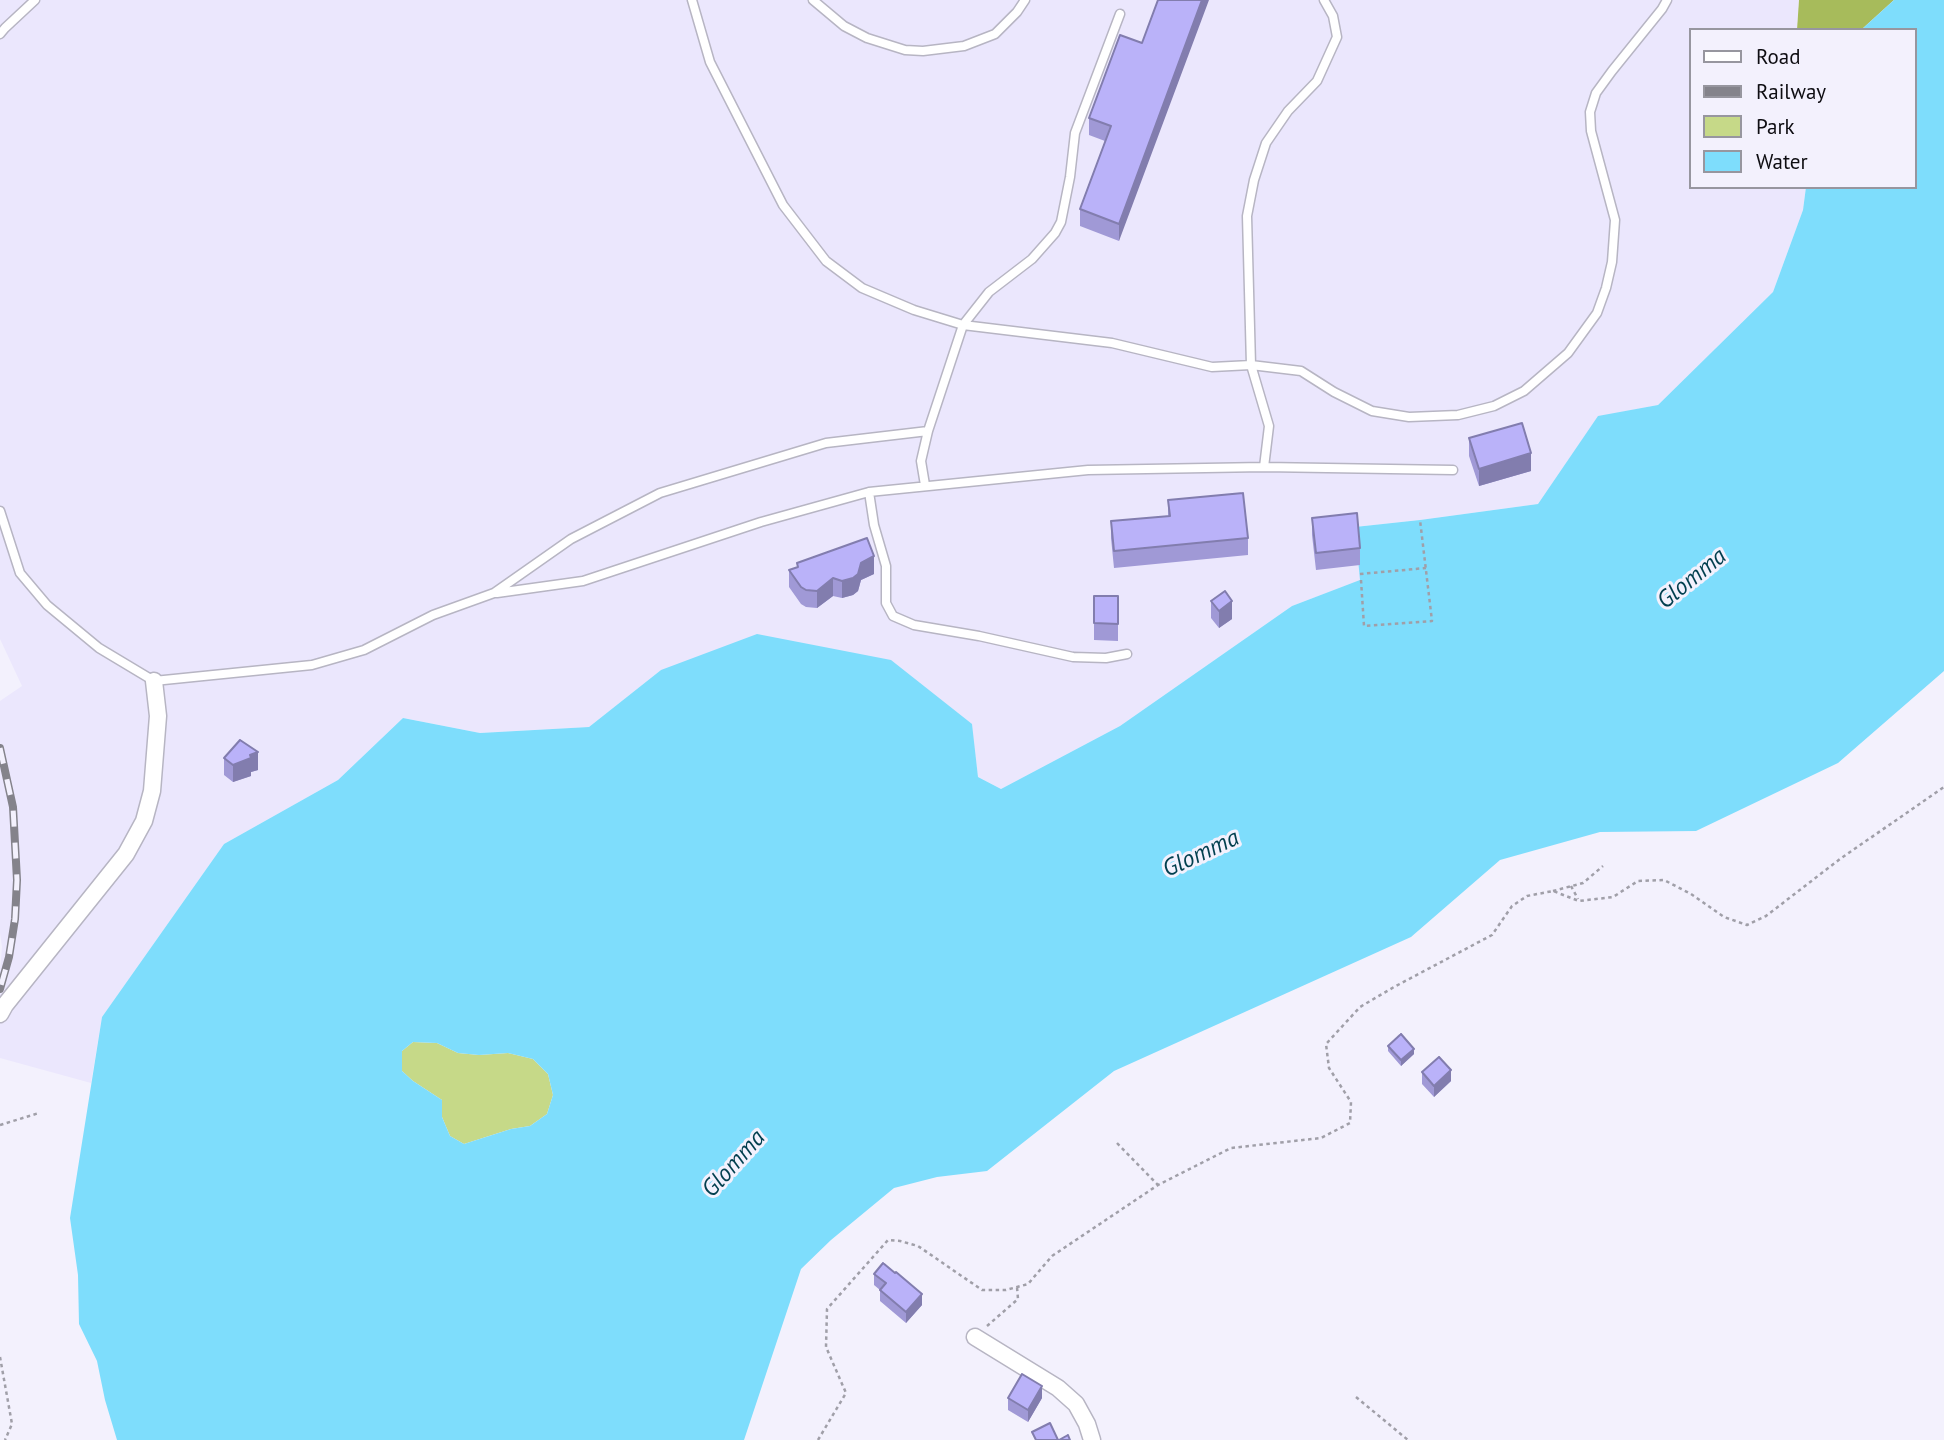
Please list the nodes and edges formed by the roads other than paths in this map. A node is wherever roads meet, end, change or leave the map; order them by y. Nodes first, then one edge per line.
1 (35, 0) edge
2 (692, 0) edge
3 (813, 0) edge
4 (1025, 0) edge
5 (1324, 0) edge
6 (1667, 0) edge
7 (1120, 14) dead end
8 (0, 34) edge
9 (963, 325) junction
10 (1251, 365) junction
11 (928, 431) junction
12 (1264, 467) junction
13 (1453, 470) dead end
14 (925, 485) junction
15 (869, 492) junction
16 (0, 511) edge
17 (494, 593) junction
18 (1127, 654) dead end
19 (154, 681) junction
20 (0, 1014) edge
21 (975, 1337) road end
22 (1092, 1440) edge

1 - 8 lane
2 - 9 lane
3 - 4 lane
5 - 10 lane
6 - 10 lane
7 - 9 lane
9 - 10 lane
9 - 11 lane
10 - 12 lane
11 - 14 lane
11 - 17 lane
12 - 13 lane
12 - 14 lane
14 - 15 lane
15 - 17 lane
15 - 18 lane
16 - 19 lane
17 - 19 lane
19 - 20 street
21 - 22 street

